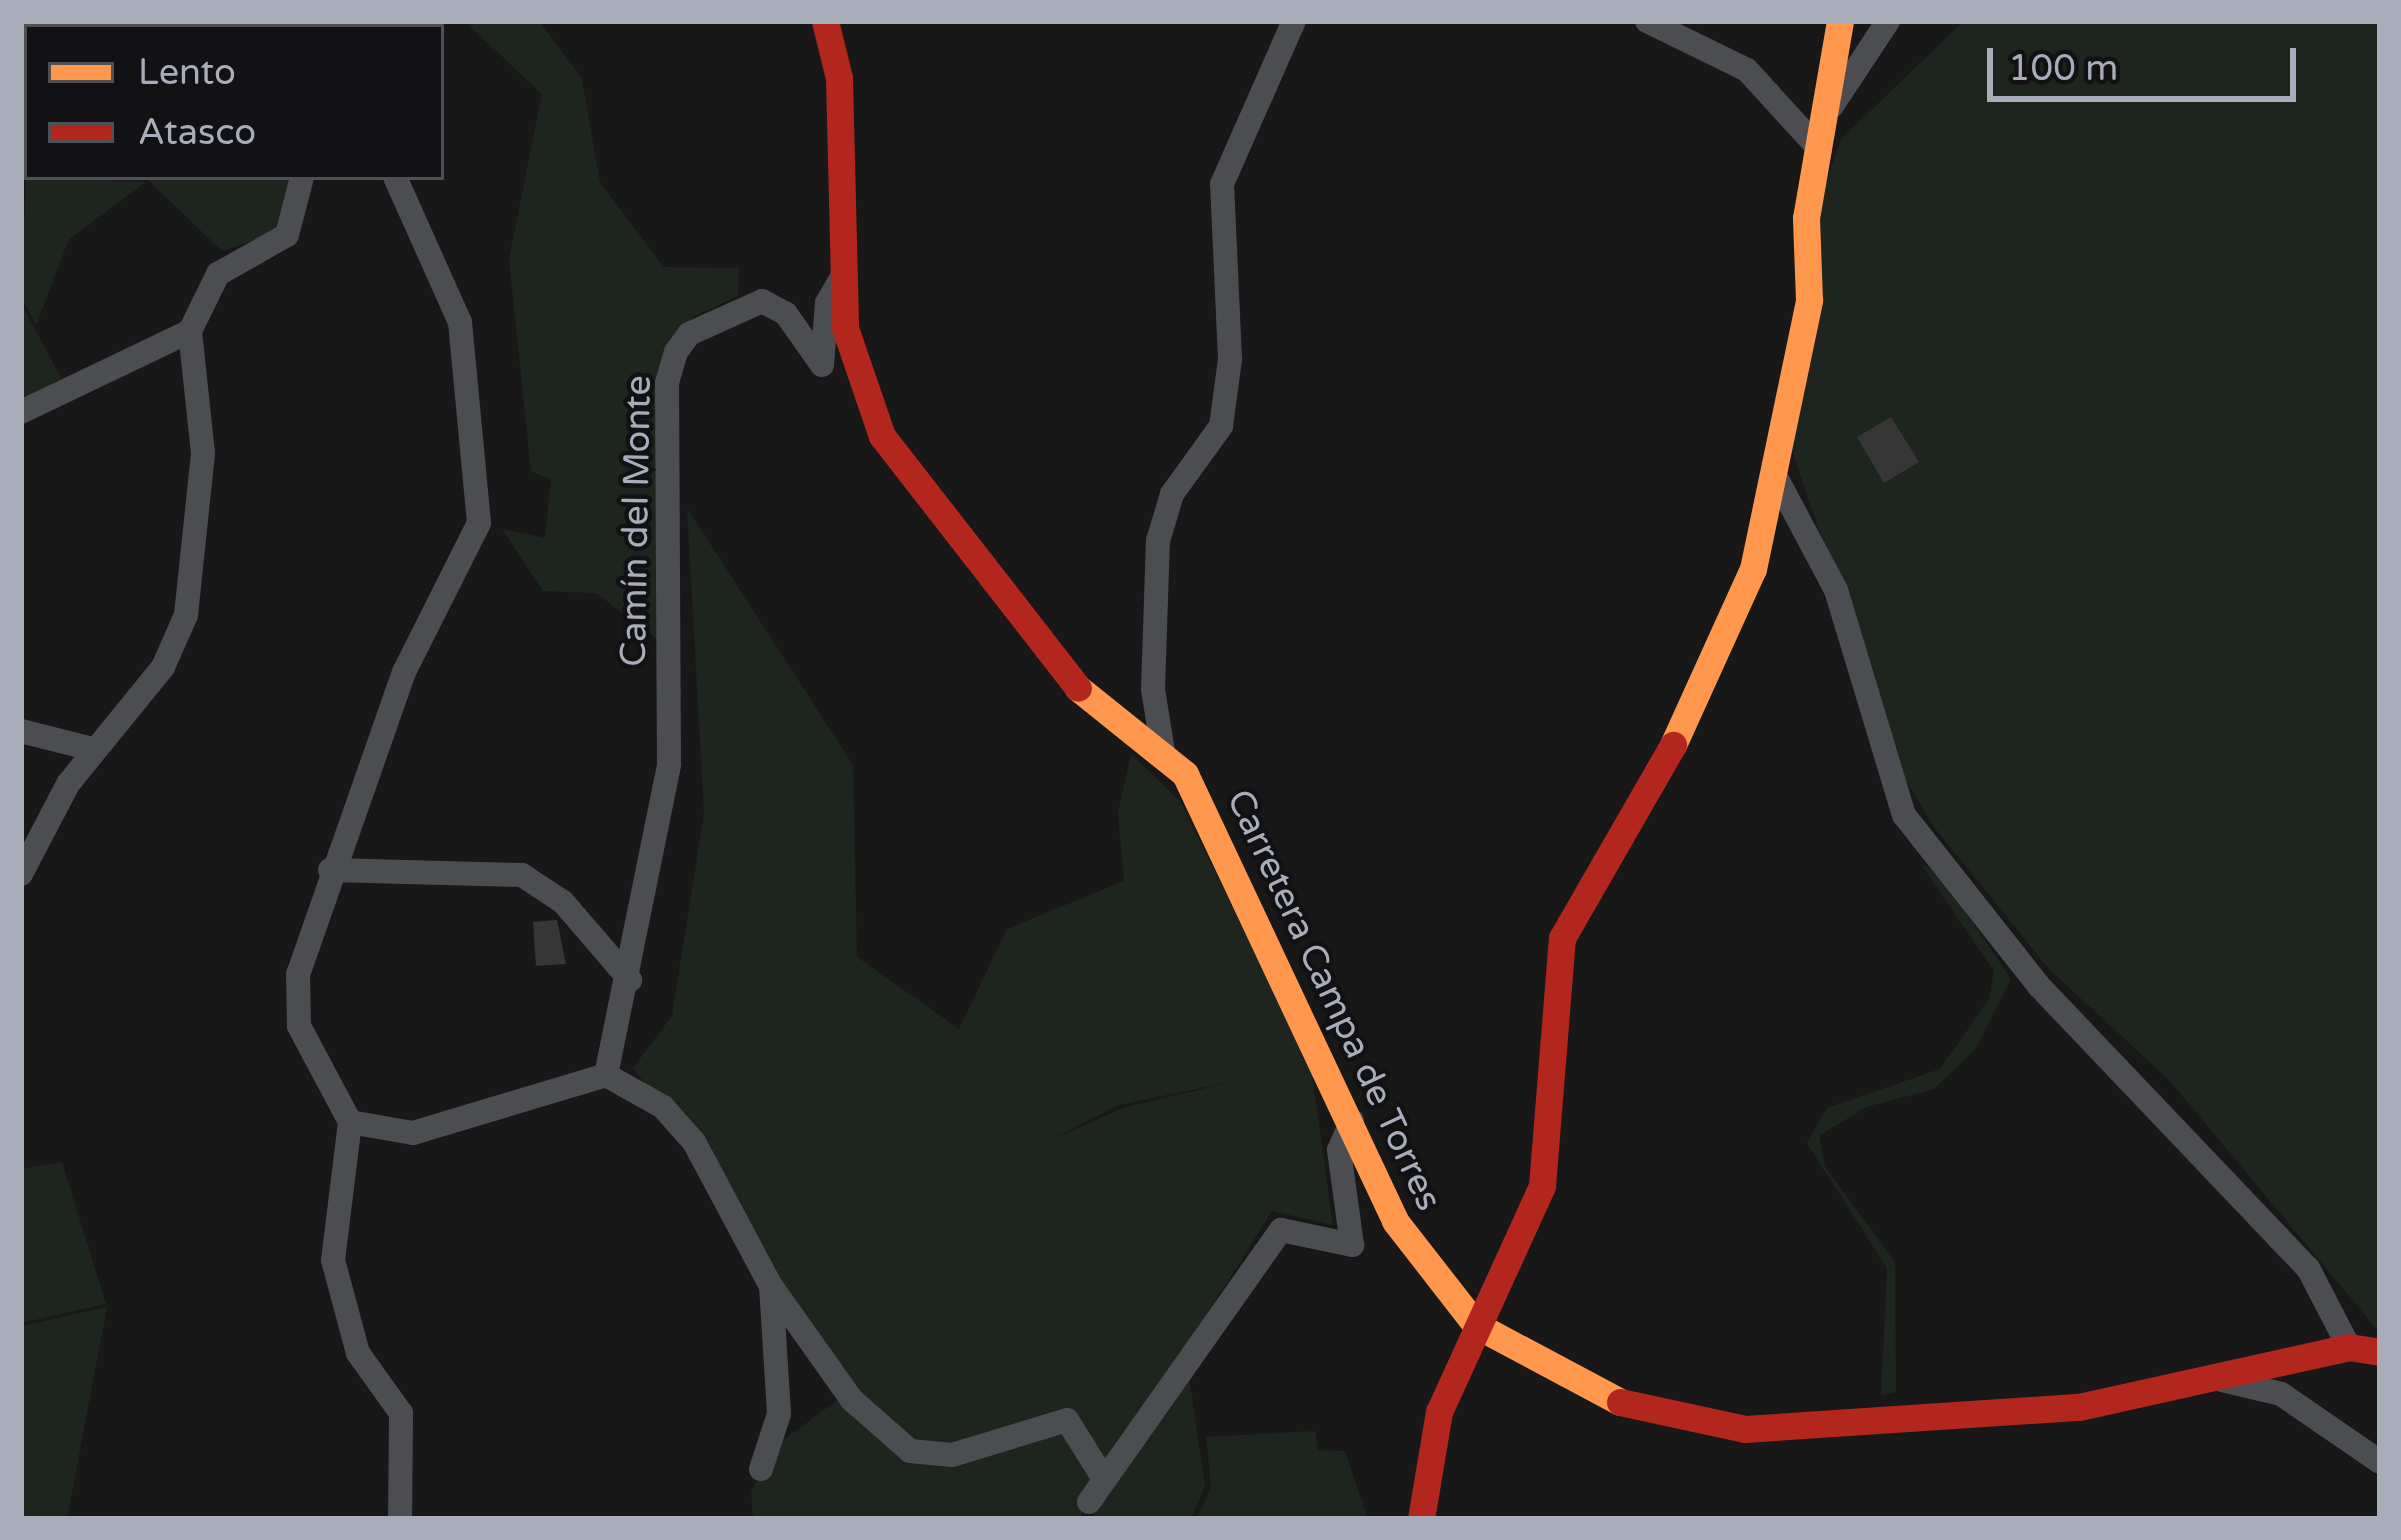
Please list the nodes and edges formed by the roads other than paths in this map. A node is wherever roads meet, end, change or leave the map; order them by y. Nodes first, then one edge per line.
1 (825, 21) edge
2 (1647, 21) edge
3 (1840, 21) edge
4 (1888, 21) edge
5 (1298, 22) edge
6 (1832, 106) junction
7 (1820, 150) junction
8 (301, 180) edge
9 (396, 180) edge
10 (842, 278) junction
11 (190, 331) junction
12 (21, 412) edge
13 (1778, 482) junction
14 (21, 731) edge
15 (92, 749) junction
16 (1164, 758) junction
17 (330, 870) junction
18 (21, 874) edge
19 (630, 980) junction
20 (606, 1075) junction
21 (1352, 1121) junction
22 (350, 1122) junction
23 (772, 1286) junction
24 (1476, 1325) junction
25 (2349, 1347) junction
26 (2380, 1352) edge
27 (2222, 1380) junction
28 (2380, 1462) edge
29 (761, 1469) dead end
30 (1104, 1479) junction
31 (1088, 1502) dead end
32 (400, 1519) edge
33 (1421, 1519) edge

1 - 10 street, Carretera Campa de Torres
2 - 7 street
3 - 6 street
4 - 6 street
5 - 16 street
6 - 7 street
7 - 13 street
8 - 11 street
9 - 17 street
10 - 16 street, Carretera Campa de Torres
10 - 19 street, Camín del Monte
11 - 12 street
11 - 15 street
13 - 24 street
13 - 25 street
14 - 15 street
15 - 18 street
16 - 21 street, Carretera Campa de Torres
17 - 19 street
17 - 22 street
19 - 20 street
20 - 22 street
20 - 23 street
21 - 24 street, Carretera Campa de Torres
21 - 30 street
22 - 32 street
23 - 29 street
23 - 30 street
24 - 27 street
24 - 33 street
25 - 26 street
25 - 27 street
27 - 28 street
30 - 31 street

